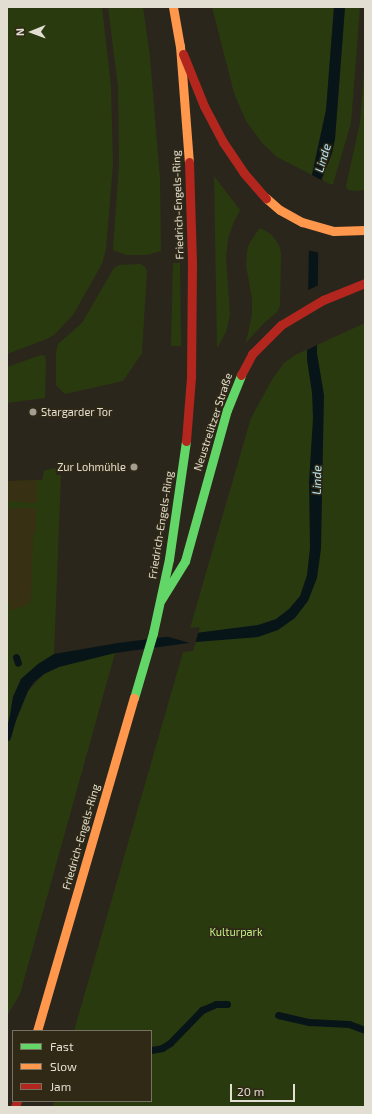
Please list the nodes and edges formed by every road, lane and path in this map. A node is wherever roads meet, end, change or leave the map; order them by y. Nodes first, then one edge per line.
1 (173, 7) edge
2 (180, 46) junction
3 (365, 230) edge
4 (365, 283) edge
5 (161, 601) junction
6 (37, 1030) edge

1 - 2 main road, Friedrich-Engels-Ring
2 - 3 main road
2 - 5 main road, Friedrich-Engels-Ring
4 - 5 main road, Neustrelitzer Straße
5 - 6 main road, Friedrich-Engels-Ring

